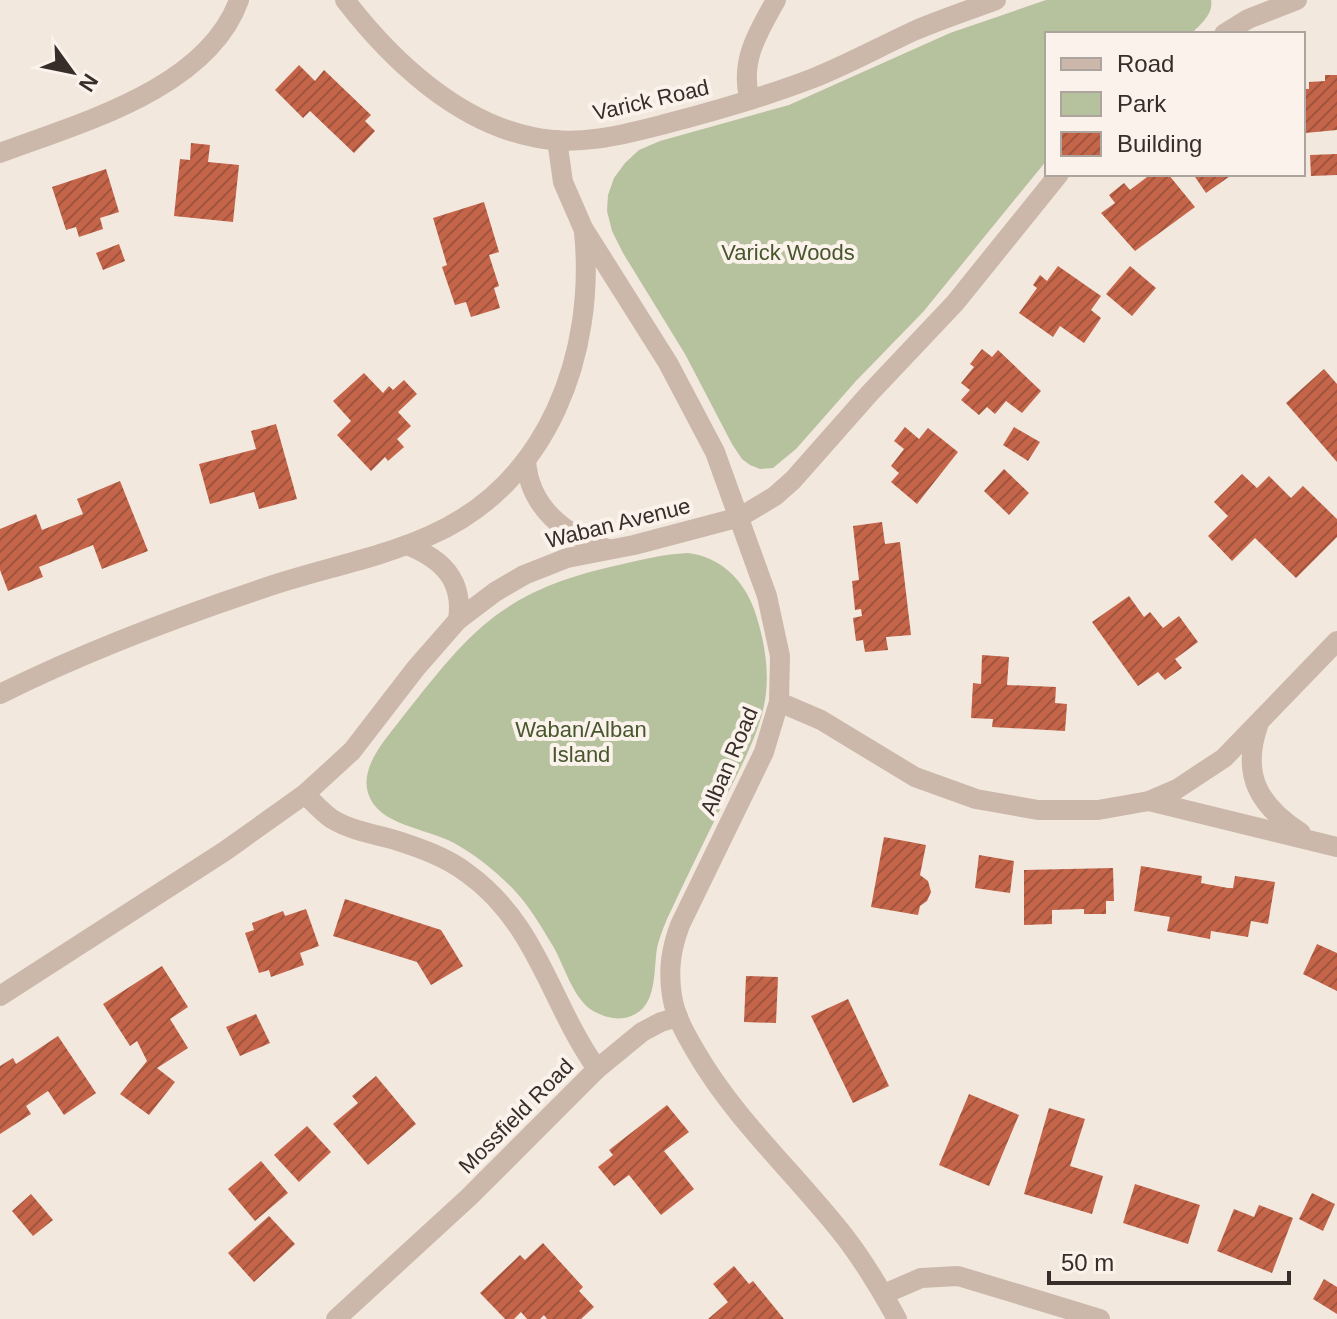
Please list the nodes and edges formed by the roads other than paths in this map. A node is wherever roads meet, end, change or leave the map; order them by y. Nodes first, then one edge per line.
1 (239, 0) edge
2 (345, 0) edge
3 (776, 0) edge
4 (996, 0) edge
5 (1297, 0) edge
6 (1227, 32) edge
7 (750, 100) junction
8 (557, 140) junction
9 (0, 153) edge
10 (1057, 176) edge
11 (583, 228) junction
12 (526, 460) junction
13 (740, 517) junction
14 (407, 545) junction
15 (608, 549) junction
16 (458, 620) junction
17 (1337, 641) edge
18 (0, 694) edge
19 (779, 702) junction
20 (1259, 722) junction
21 (305, 794) junction
22 (1149, 801) junction
23 (1310, 838) junction
24 (1337, 847) edge
25 (0, 996) edge
26 (678, 1017) junction
27 (597, 1069) junction
28 (884, 1294) junction
29 (336, 1319) edge
30 (897, 1319) edge
31 (1100, 1319) edge

1 - 9 street
2 - 8 street, Varick Road
3 - 7 street
4 - 7 street, Varick Road
5 - 6 street
7 - 8 street, Varick Road
8 - 11 street, Alban Road
10 - 13 street, Waban Avenue
11 - 12 street
11 - 13 street, Alban Road
12 - 14 street
12 - 15 street
13 - 15 street, Waban Avenue
13 - 19 street, Alban Road
14 - 16 street
14 - 18 street
15 - 16 street, Waban Avenue
16 - 21 street, Waban Avenue
17 - 20 street
19 - 22 street
19 - 26 street, Alban Road
20 - 22 street
20 - 23 street
21 - 25 street, Waban Avenue
21 - 27 street, Mossfield Road
22 - 23 street
23 - 24 street
26 - 27 street
26 - 28 street, Alban Road
27 - 29 street, Mossfield Road
28 - 30 street, Alban Road
28 - 31 street

